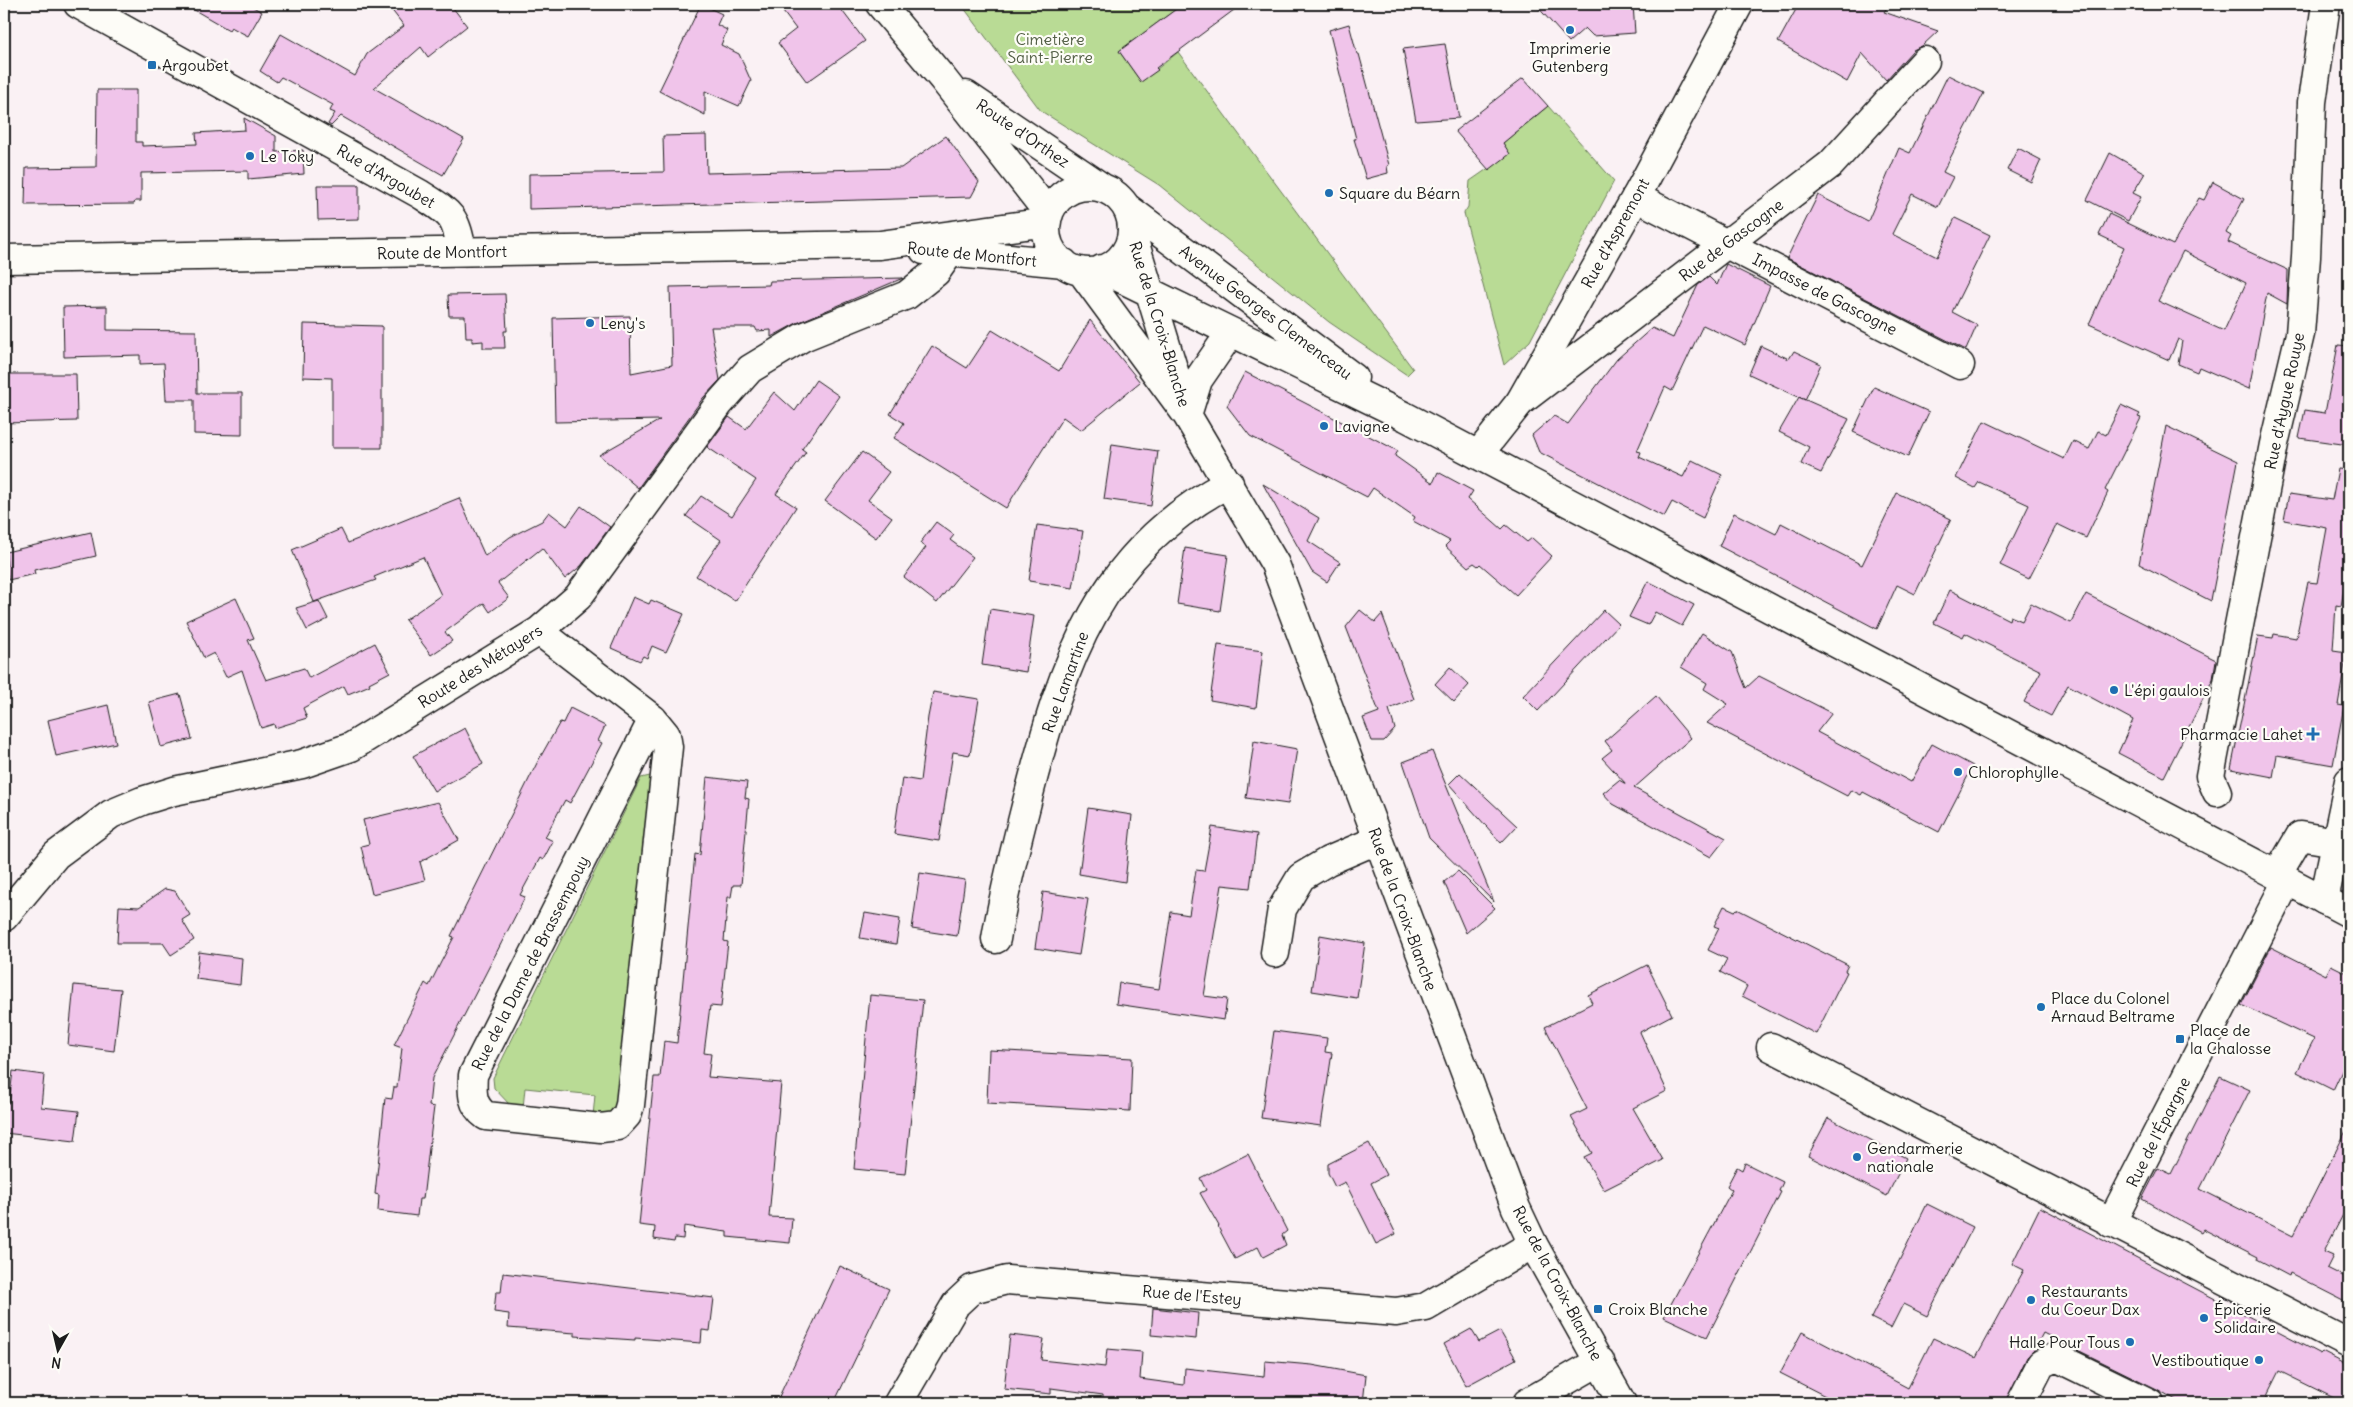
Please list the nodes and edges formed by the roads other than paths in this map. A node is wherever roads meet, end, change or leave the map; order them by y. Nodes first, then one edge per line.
1 (78, 4) edge
2 (880, 4) edge
3 (1739, 4) edge
4 (2326, 4) edge
5 (1925, 60) dead end
6 (943, 79) junction
7 (1103, 188) junction
8 (1636, 197) junction
9 (1126, 207) junction
10 (1048, 218) junction
11 (1132, 234) junction
12 (1726, 243) junction
13 (880, 245) junction
14 (462, 251) junction
15 (950, 252) junction
16 (4, 259) edge
17 (1082, 268) junction
18 (1150, 292) junction
19 (1231, 332) junction
20 (1960, 364) dead end
21 (1520, 402) junction
22 (1187, 414) junction
23 (1406, 417) junction
24 (1478, 455) junction
25 (1229, 483) junction
26 (539, 631) junction
27 (653, 719) junction
28 (2349, 781) edge
29 (2217, 792) dead end
30 (1377, 840) junction
31 (2336, 842) junction
32 (2282, 878) junction
33 (2324, 900) junction
34 (2349, 913) edge
35 (4, 917) edge
36 (996, 939) dead end
37 (1276, 954) dead end
38 (1771, 1047) dead end
39 (2111, 1223) junction
40 (1533, 1244) junction
41 (2349, 1344) edge
42 (1600, 1361) junction
43 (898, 1403) edge
44 (1527, 1403) edge
45 (1622, 1403) edge
46 (2021, 1403) edge
47 (2150, 1403) edge

1 - 14 street, Rue d'Argoubet
2 - 6 street, Route d'Orthez
3 - 8 street, Rue d'Aspremont
4 - 29 street, Rue d'Aygue Rouye
5 - 12 street, Rue de Gascogne
6 - 7 street, Route d'Orthez
6 - 10 street, Route d'Orthez
7 - 9 street
7 - 10 street
8 - 12 street, Impasse de Gascogne
8 - 21 street, Rue d'Aspremont
9 - 11 street
9 - 23 street, Avenue Georges Clemenceau
10 - 13 street, Route de Montfort
10 - 17 street
11 - 17 street
11 - 18 street, Rue de la Croix-Blanche
12 - 20 street, Impasse de Gascogne
12 - 21 street, Rue de Gascogne
13 - 14 street, Route de Montfort
13 - 15 street, Route de Montfort
14 - 16 street, Route de Montfort
15 - 17 street, Route de Montfort
15 - 26 street, Route des Métayers
17 - 18 street, Avenue Georges Clemenceau
17 - 22 street, Rue de la Croix-Blanche
18 - 19 street, Avenue Georges Clemenceau
18 - 22 street, Rue de la Croix-Blanche
19 - 22 street, Rue de la Croix-Blanche
19 - 23 street, Avenue Georges Clemenceau
21 - 24 street, Rue d'Aspremont
22 - 25 street, Rue de la Croix-Blanche
23 - 24 street, Avenue Georges Clemenceau
24 - 32 street, Avenue Georges Clemenceau
25 - 30 street, Rue de la Croix-Blanche
25 - 36 street, Rue Lamartine
26 - 27 street, Rue de la Dame de Brassempouy
26 - 35 street, Route des Métayers
27 - 27 street, Rue de la Dame de Brassempouy
28 - 31 street
30 - 37 street
30 - 40 street, Rue de la Croix-Blanche
31 - 32 street, Rue de l'Épargne
31 - 33 street
32 - 33 street, Avenue Georges Clemenceau
32 - 39 street, Rue de l'Épargne
33 - 34 street, Avenue Georges Clemenceau
38 - 39 street
39 - 41 street
40 - 42 street, Rue de la Croix-Blanche
40 - 43 street, Rue de l'Estey
42 - 44 street
42 - 45 street, Rue de la Croix-Blanche
46 - 47 street

